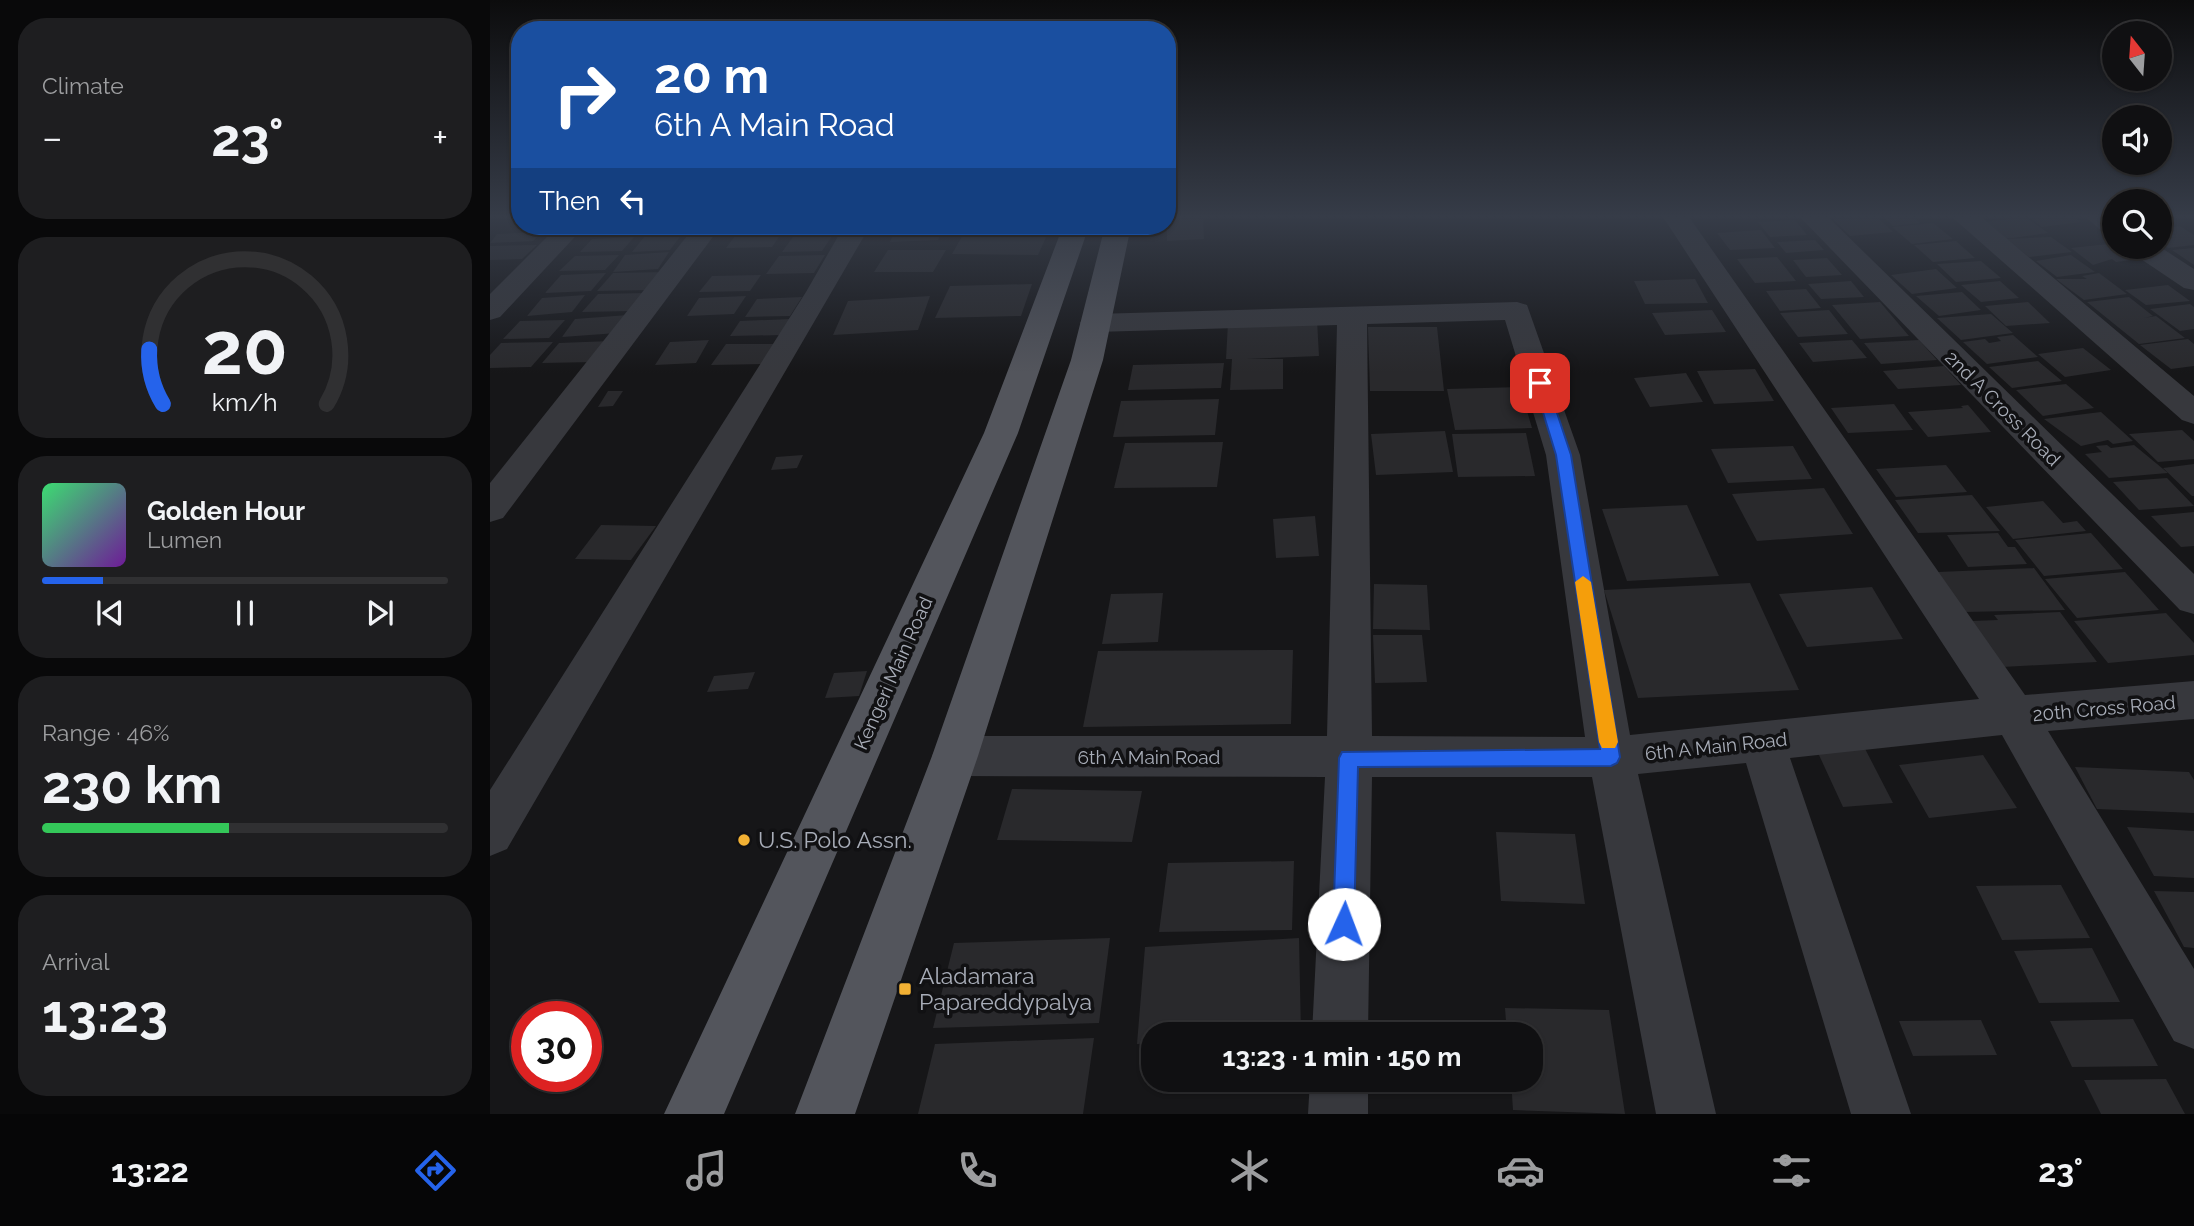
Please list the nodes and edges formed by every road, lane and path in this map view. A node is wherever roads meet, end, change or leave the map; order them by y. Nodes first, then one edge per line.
1 (531, 269) edge
2 (675, 269) edge
3 (833, 269) edge
4 (1060, 269) edge
5 (1108, 269) edge
6 (1711, 269) edge
7 (1865, 269) edge
8 (2026, 269) edge
9 (2175, 269) edge
10 (2194, 282) edge
11 (490, 312) edge
12 (1352, 316) junction
13 (1095, 323) junction
14 (2194, 413) edge
15 (490, 509) edge
16 (2194, 599) edge
17 (2194, 700) edge
18 (2014, 715) junction
19 (1762, 741) junction
20 (955, 756) junction
21 (1611, 757) junction
22 (1349, 758) junction
23 (490, 833) edge
24 (2194, 1021) edge
25 (1340, 1022) edge
26 (1339, 1092) edge
27 (694, 1114) edge
28 (825, 1114) edge
29 (1338, 1114) edge
30 (1686, 1114) edge
31 (1881, 1114) edge

1 - 11 street
2 - 15 street
3 - 23 street
4 - 27 main road, Kengeri Main Road
5 - 13 main road
6 - 18 street
7 - 16 street, 2nd A Cross Road
8 - 14 street
9 - 10 street
12 - 13 street
12 - 21 street
12 - 22 street
13 - 20 main road
17 - 18 street, 20th Cross Road
18 - 19 street, 6th A Main Road
18 - 24 street
19 - 21 street, 6th A Main Road
19 - 31 street
20 - 22 street, 6th A Main Road
20 - 28 main road
21 - 22 street, 6th A Main Road
21 - 30 street
22 - 25 street
26 - 29 street

